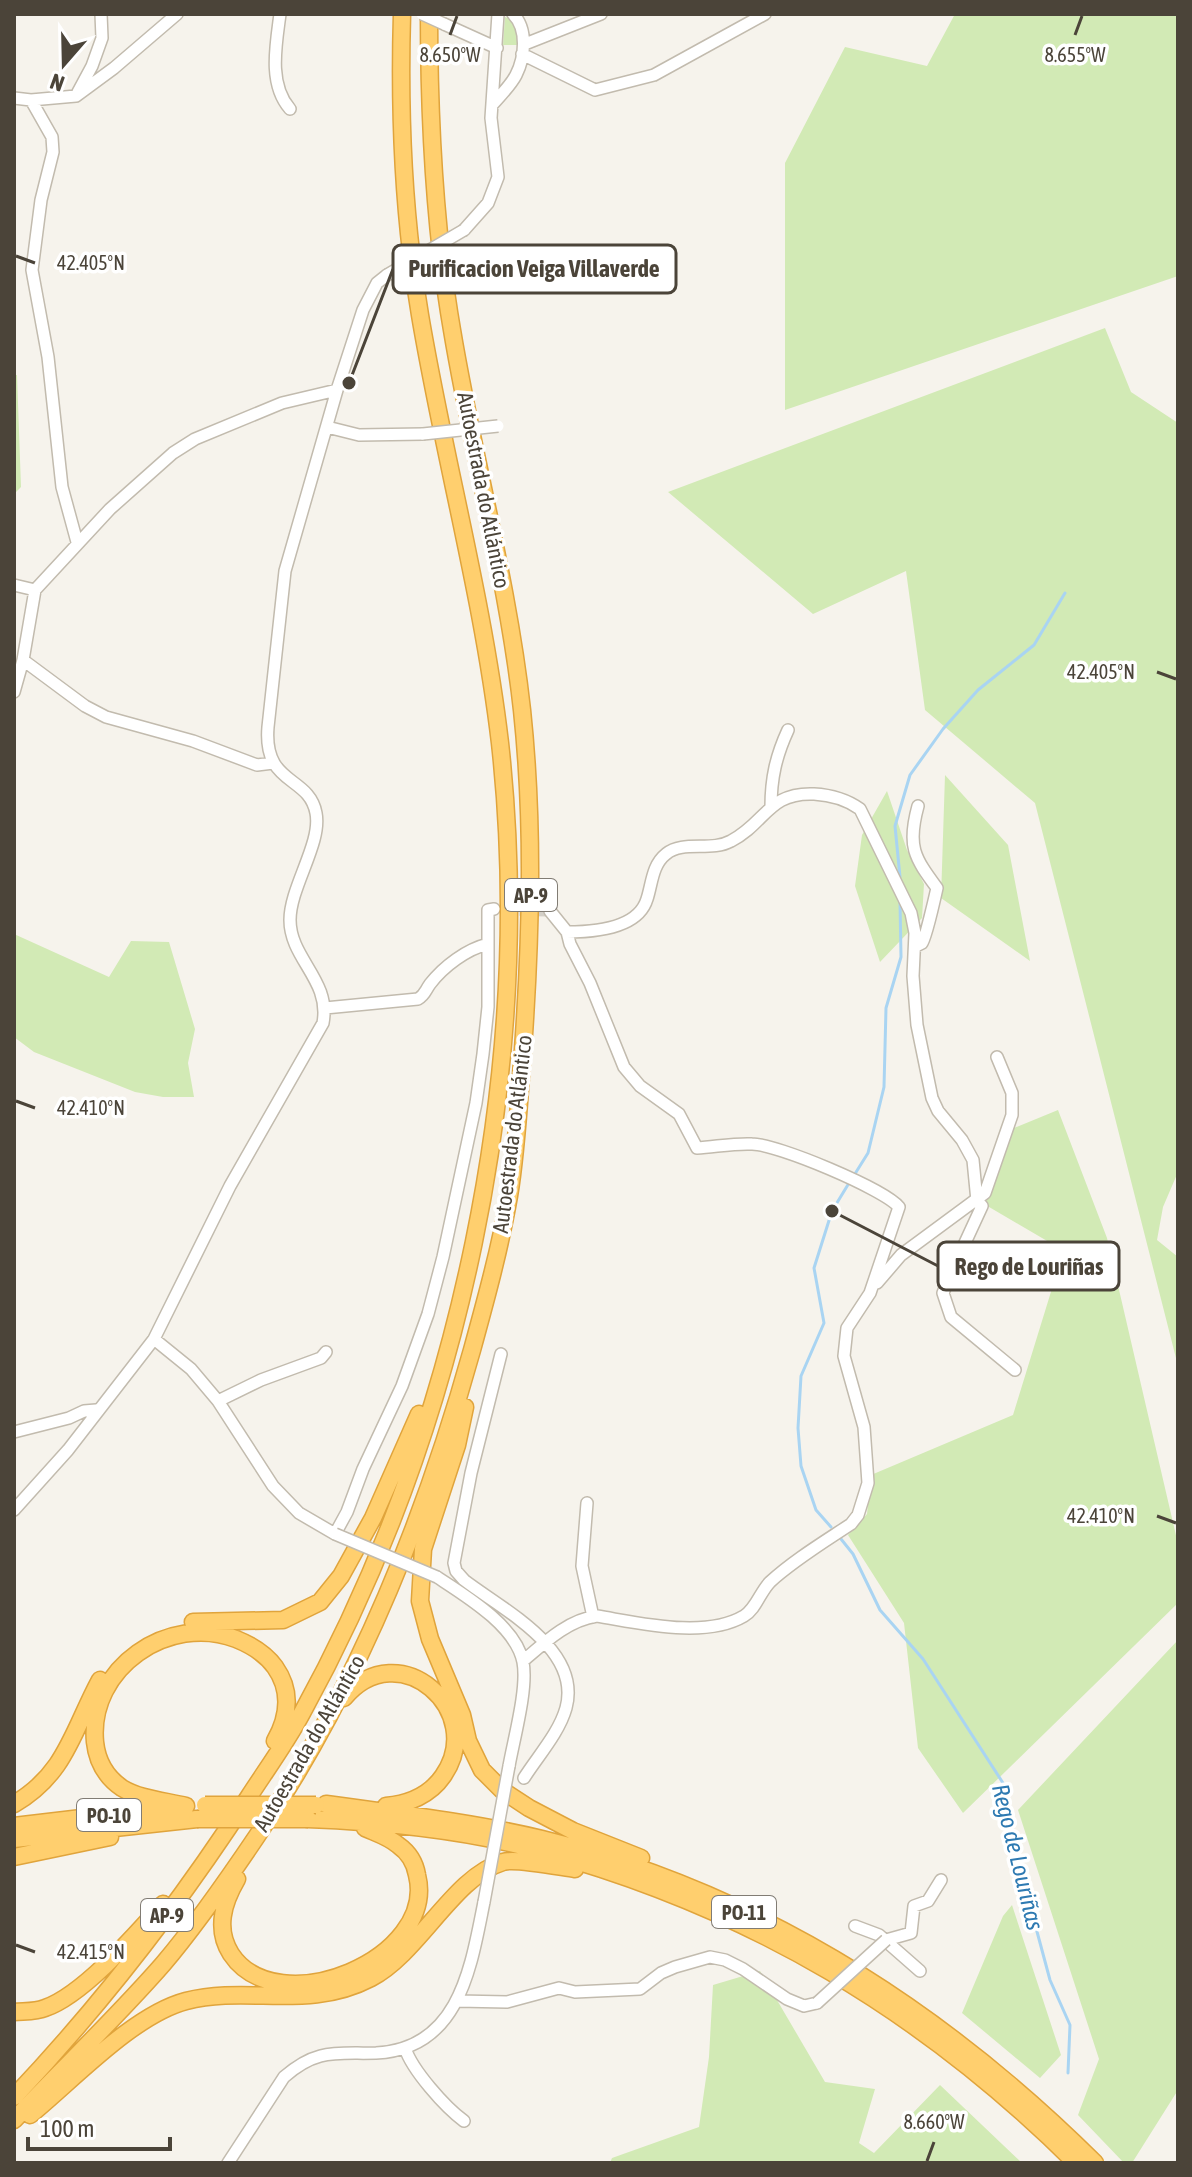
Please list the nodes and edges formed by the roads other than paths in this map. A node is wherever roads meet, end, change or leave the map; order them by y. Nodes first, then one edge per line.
1 (101, 14) edge
2 (280, 14) edge
3 (402, 14) edge
4 (422, 14) edge
5 (429, 14) edge
6 (498, 14) edge
7 (513, 14) edge
8 (601, 14) edge
9 (765, 14) edge
10 (174, 16) edge
11 (497, 48) junction
12 (523, 49) junction
13 (76, 96) junction
14 (14, 98) edge
15 (31, 100) junction
16 (491, 106) junction
17 (290, 109) dead end
18 (337, 390) junction
19 (498, 426) dead end
20 (327, 427) junction
21 (77, 542) junction
22 (14, 585) edge
23 (35, 590) junction
24 (23, 660) junction
25 (14, 692) edge
26 (788, 730) dead end
27 (273, 763) junction
28 (918, 806) dead end
29 (771, 807) junction
30 (494, 909) dead end
31 (550, 911) dead end
32 (567, 932) junction
33 (488, 944) junction
34 (916, 946) junction
35 (325, 1008) junction
36 (997, 1057) dead end
37 (977, 1201) junction
38 (964, 1245) junction
39 (493, 1271) junction
40 (986, 1280) dead end
41 (870, 1293) junction
42 (453, 1331) junction
43 (154, 1339) junction
44 (326, 1352) dead end
45 (501, 1354) dead end
46 (1015, 1370) dead end
47 (218, 1401) junction
48 (96, 1410) junction
49 (14, 1432) edge
50 (587, 1503) dead end
51 (14, 1510) edge
52 (335, 1534) junction
53 (593, 1617) junction
54 (545, 1642) junction
55 (523, 1661) junction
56 (313, 1746) junction
57 (524, 1778) dead end
58 (14, 1804) edge
59 (317, 1809) junction
60 (196, 1810) junction
61 (345, 1820) junction
62 (177, 1821) junction
63 (14, 1826) edge
64 (258, 1835) junction
65 (14, 1839) edge
66 (217, 1845) junction
67 (14, 1857) edge
68 (614, 1873) junction
69 (941, 1880) dead end
70 (734, 1907) junction
71 (855, 1926) dead end
72 (886, 1940) junction
73 (920, 1971) dead end
74 (458, 2001) junction
75 (14, 2012) edge
76 (405, 2048) junction
77 (14, 2097) edge
78 (14, 2120) edge
79 (464, 2121) dead end
80 (14, 2129) edge
81 (228, 2163) edge
82 (1076, 2163) edge
83 (1095, 2163) edge

1 - 13 street
2 - 17 street
3 - 42 highway, Autoestrada do Atlántico / AP-9
4 - 11 street, bridge
5 - 39 highway, Autoestrada do Atlántico / AP-9
6 - 11 street
7 - 12 street
8 - 12 street
9 - 12 street
10 - 13 street
11 - 16 street
12 - 16 street
13 - 15 street
14 - 15 street
15 - 21 street
16 - 18 street, bridge
18 - 20 street
18 - 21 street
19 - 20 street, bridge
20 - 27 street
21 - 23 street
22 - 23 street
23 - 24 street
24 - 25 street
24 - 27 street
26 - 29 street
27 - 35 street
28 - 34 street
29 - 32 street
29 - 34 street
30 - 33 street
31 - 32 street
32 - 41 street
33 - 35 street
33 - 52 street
34 - 37 street
35 - 43 street
36 - 37 street
37 - 38 street
37 - 41 street
38 - 40 street
38 - 46 street
39 - 56 highway, Autoestrada do Atlántico / AP-9
39 - 70 highway
41 - 53 street
42 - 58 highway
42 - 66 highway, Autoestrada do Atlántico / AP-9
43 - 47 street
43 - 48 street
44 - 47 street
45 - 54 street
47 - 52 street
48 - 49 street
48 - 51 street
50 - 53 street
52 - 55 street, bridge
53 - 54 street
54 - 55 street
54 - 57 street
55 - 74 street, bridge
56 - 59 highway
56 - 64 highway, Autoestrada do Atlántico / AP-9
59 - 60 highway, PO-11, bridge
59 - 61 highway, PO-11
59 - 70 highway, PO-11
60 - 62 highway, PO-10
60 - 63 highway, PO-10
60 - 66 highway
61 - 64 highway
61 - 68 highway, PO-11
62 - 65 highway, PO-10
62 - 67 highway
64 - 78 highway, Autoestrada do Atlántico / AP-9
66 - 75 highway
66 - 77 highway, Autoestrada do Atlántico / AP-9
68 - 80 highway
68 - 82 highway, PO-11
69 - 72 street
70 - 83 highway, PO-11
71 - 72 street
72 - 73 street
72 - 74 street, bridge
74 - 76 street
76 - 79 street
76 - 81 street

